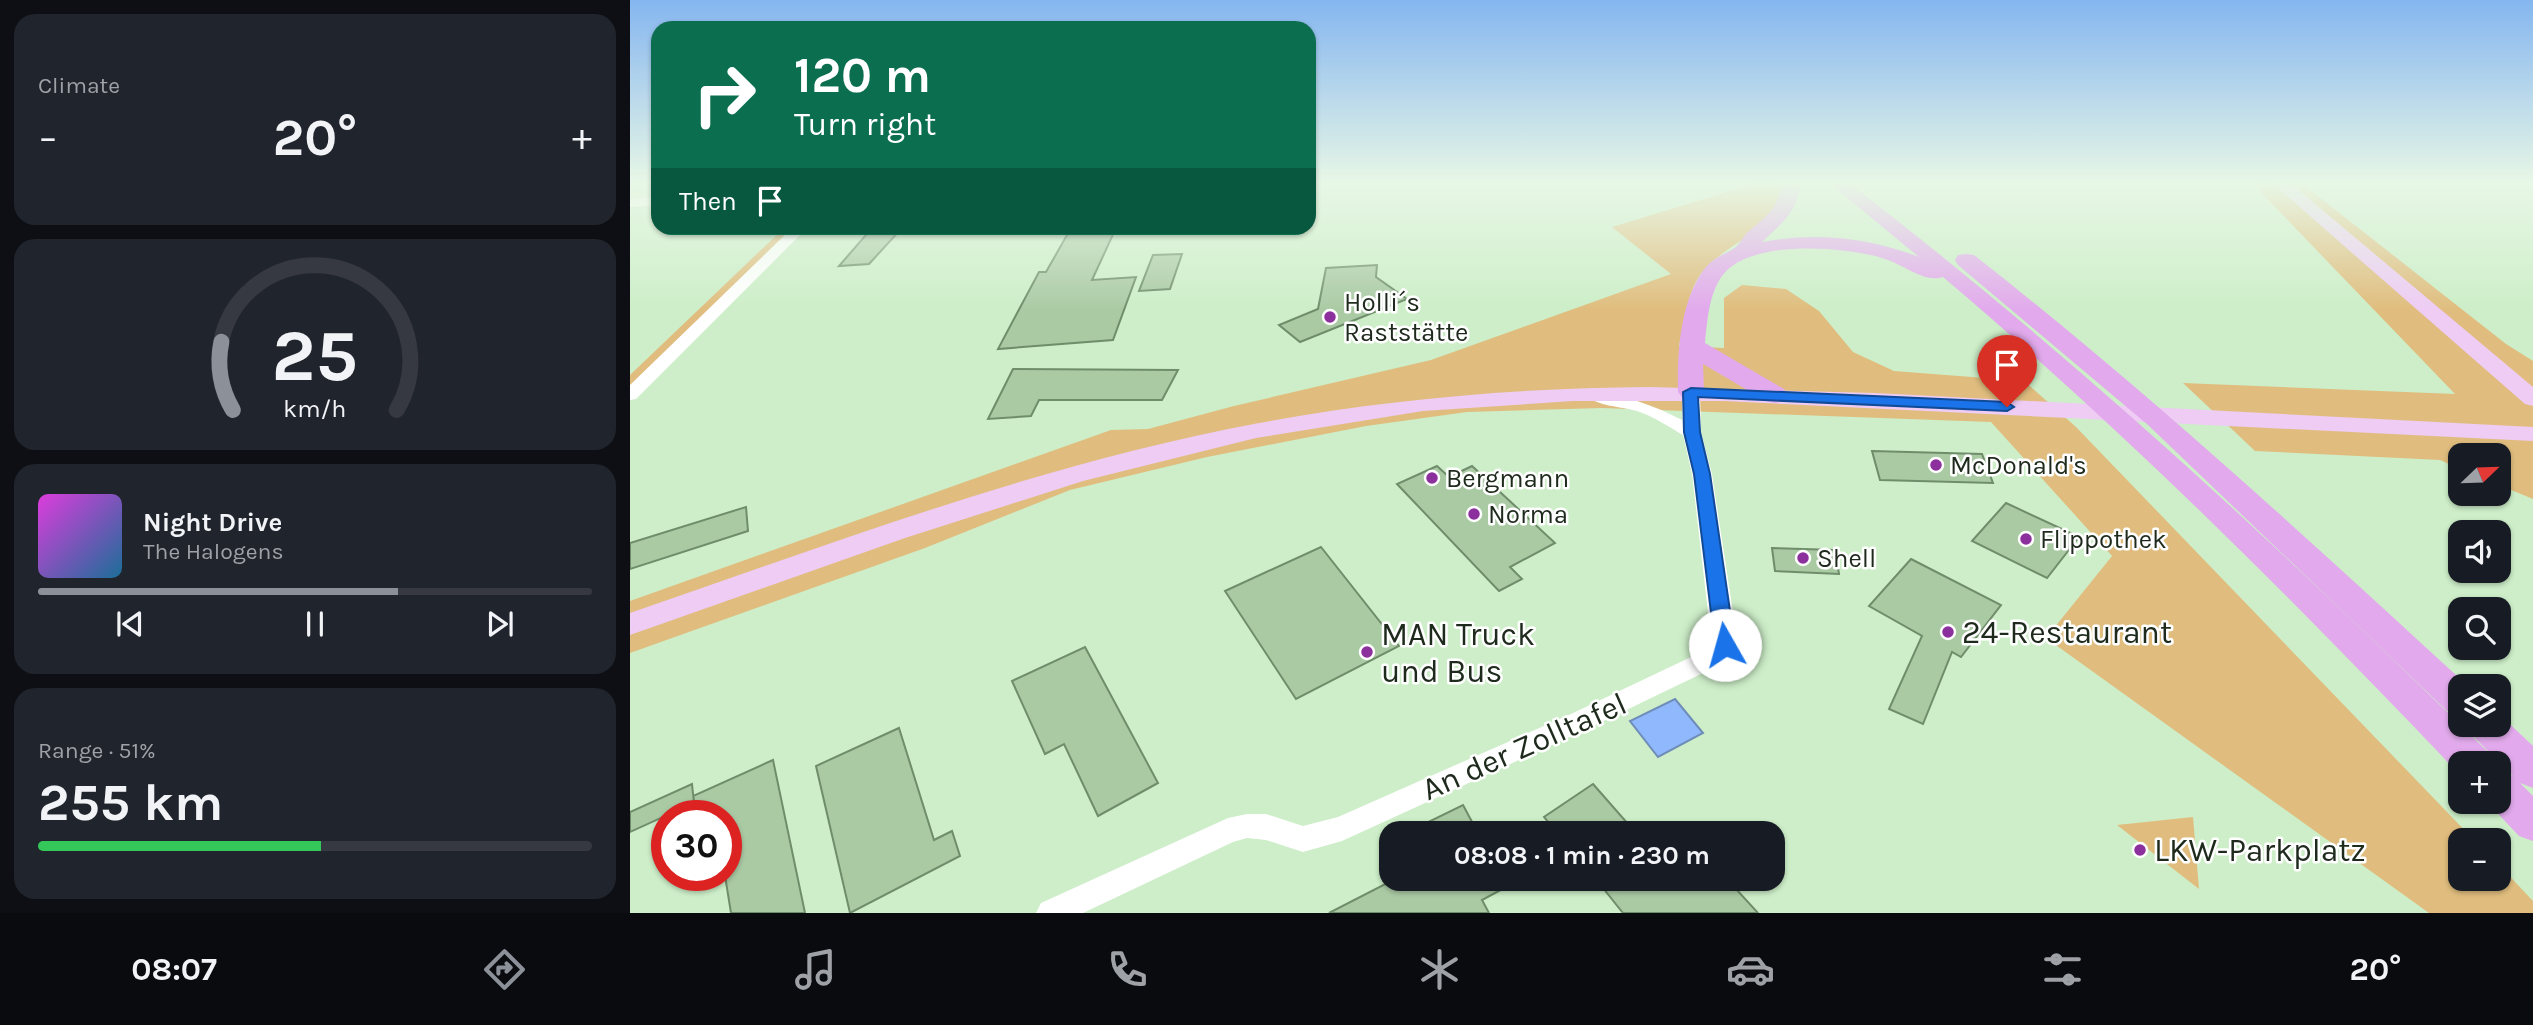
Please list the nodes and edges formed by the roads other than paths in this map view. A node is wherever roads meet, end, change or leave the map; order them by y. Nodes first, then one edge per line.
1 (1772, 225) edge
2 (1890, 225) edge
3 (1919, 225) edge
4 (2329, 225) edge
5 (793, 235) edge
6 (1744, 251) junction
7 (1981, 297) junction
8 (1694, 347) junction
9 (1691, 392) junction
10 (1592, 393) junction
11 (630, 395) edge
12 (1775, 395) junction
13 (2533, 399) edge
14 (1692, 432) junction
15 (2533, 434) edge
16 (630, 624) edge
17 (2448, 690) edge
18 (2508, 743) edge
19 (2462, 751) edge
20 (2533, 771) edge
21 (2511, 800) edge
22 (2533, 823) edge
23 (1051, 913) edge

1 - 6 highway
2 - 7 highway
3 - 17 highway
4 - 13 main road
5 - 11 street
6 - 7 highway
6 - 8 highway
7 - 19 highway
8 - 9 highway
8 - 12 highway
9 - 10 main road
9 - 12 main road
9 - 14 street
10 - 14 street
10 - 16 main road
12 - 15 main road
14 - 23 street, An der Zolltafel
18 - 20 highway
21 - 22 highway

